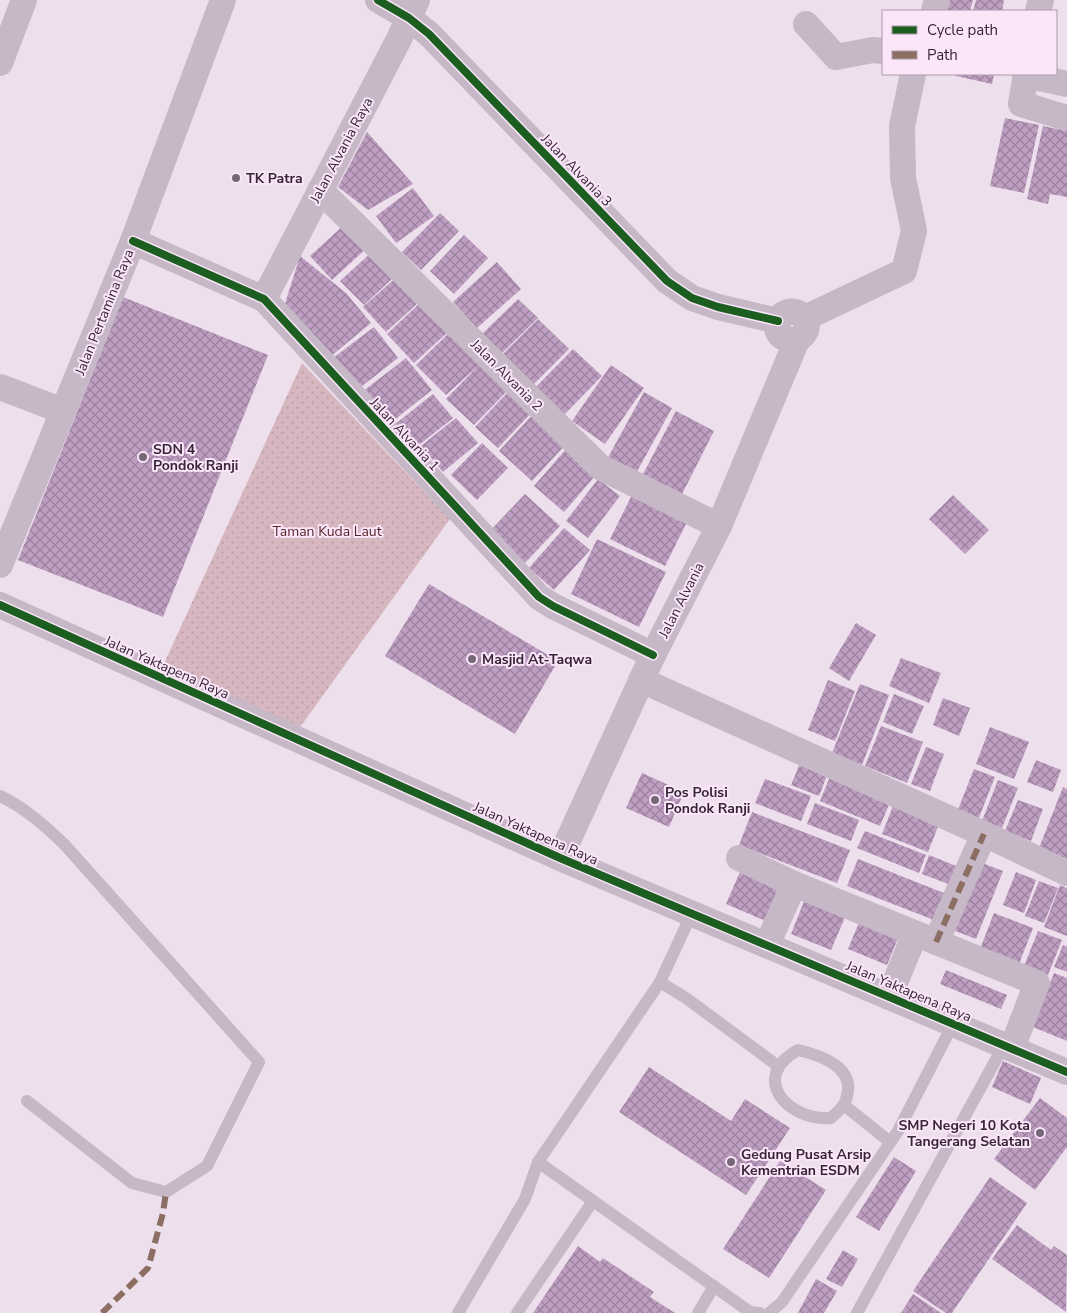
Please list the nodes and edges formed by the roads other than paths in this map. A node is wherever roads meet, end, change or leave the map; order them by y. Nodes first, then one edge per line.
1 (223, 0) edge
2 (378, 0) edge
3 (17, 2) edge
4 (413, 9) edge
5 (806, 24) dead end
6 (882, 51) edge
7 (0, 63) edge
8 (913, 75) edge
9 (1026, 75) edge
10 (1030, 75) edge
11 (1067, 84) edge
12 (1067, 118) edge
13 (320, 190) junction
14 (133, 241) junction
15 (264, 299) junction
16 (801, 329) junction
17 (0, 387) edge
18 (63, 411) junction
19 (719, 526) junction
20 (0, 565) edge
21 (0, 605) edge
22 (653, 655) junction
23 (641, 680) junction
24 (0, 796) edge
25 (984, 834) junction
26 (560, 858) junction
27 (739, 858) dead end
28 (1067, 873) edge
29 (794, 884) junction
30 (692, 913) junction
31 (926, 938) junction
32 (767, 945) junction
33 (660, 982) junction
34 (889, 997) junction
35 (953, 1024) junction
36 (1008, 1047) junction
37 (778, 1066) junction
38 (1066, 1070) edge
39 (27, 1101) dead end
40 (844, 1105) junction
41 (890, 1142) junction
42 (538, 1162) junction
43 (593, 1201) junction
44 (714, 1286) junction
45 (458, 1313) edge
46 (517, 1313) edge
47 (698, 1313) edge
48 (760, 1313) edge
49 (769, 1313) edge
50 (856, 1313) edge

1 - 14 street, Jalan Pertamina Raya
2 - 4 street, Jalan Alvania 3
3 - 7 street
4 - 13 street, Jalan Alvania Raya
4 - 16 street, Jalan Alvania 3
5 - 6 street
8 - 16 street
9 - 12 street
10 - 11 street
13 - 15 street, Jalan Alvania Raya
13 - 19 street, Jalan Alvania 2
14 - 15 street, Jalan Alvania 1
14 - 18 street, Jalan Pertamina Raya
15 - 22 street, Jalan Alvania 1
16 - 19 street, Jalan Alvania
17 - 18 street
18 - 20 street, Jalan Pertamina Raya
19 - 22 street, Jalan Alvania
21 - 26 street, Jalan Yaktapena Raya
22 - 23 street, Jalan Alvania
23 - 25 street
23 - 26 street, Jalan Alvania
24 - 39 lane
25 - 28 street
25 - 31 street
26 - 30 street, Jalan Yaktapena Raya
27 - 29 street
29 - 31 street
29 - 32 street
30 - 32 street, Jalan Yaktapena Raya
30 - 33 lane
31 - 34 street
31 - 36 street
32 - 34 street, Jalan Yaktapena Raya
33 - 37 lane
33 - 42 lane
34 - 35 street, Jalan Yaktapena Raya
35 - 36 street, Jalan Yaktapena Raya
35 - 41 lane
36 - 38 street, Jalan Yaktapena Raya
36 - 50 lane
37 - 40 lane
37 - 40 lane
40 - 41 lane
41 - 49 lane
42 - 43 lane
42 - 45 lane
43 - 44 lane
43 - 46 lane
44 - 47 lane
44 - 48 lane

